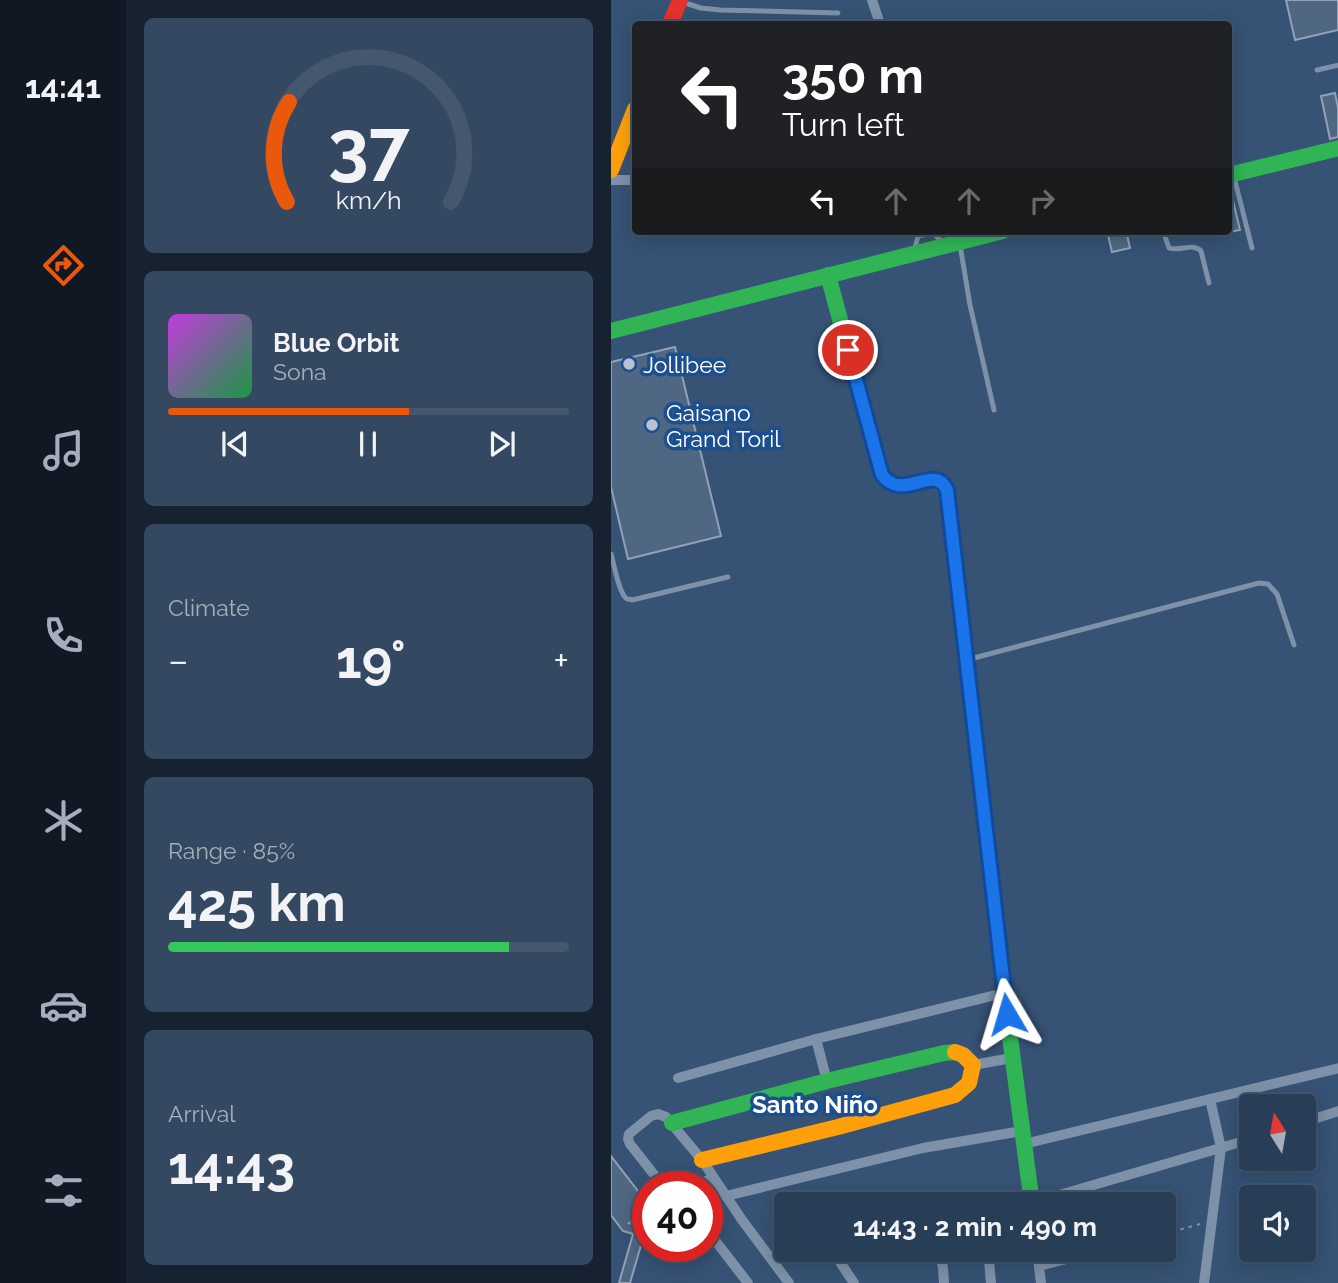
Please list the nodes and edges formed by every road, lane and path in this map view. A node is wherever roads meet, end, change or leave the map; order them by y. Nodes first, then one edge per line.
1 (872, 0) edge
2 (680, 1) edge
3 (838, 13) dead end
4 (671, 21) edge
5 (880, 21) edge
6 (1338, 65) edge
7 (1317, 70) dead end
8 (632, 117) edge
9 (1338, 148) edge
10 (611, 170) edge
11 (1232, 175) edge
12 (1232, 178) edge
13 (611, 180) edge
14 (632, 180) edge
15 (982, 235) edge
16 (1164, 235) edge
17 (950, 241) edge
18 (1252, 247) dead end
19 (828, 275) junction
20 (1209, 283) dead end
21 (611, 331) edge
22 (994, 410) dead end
23 (611, 554) edge
24 (728, 577) dead end
25 (1294, 645) dead end
26 (966, 659) junction
27 (1004, 993) junction
28 (816, 1039) junction
29 (1012, 1058) junction
30 (973, 1065) junction
31 (1338, 1068) edge
32 (678, 1078) dead end
33 (827, 1081) junction
34 (1210, 1099) junction
35 (1338, 1111) edge
36 (1316, 1118) edge
37 (672, 1123) junction
38 (1023, 1138) junction
39 (1239, 1143) edge
40 (1221, 1148) junction
41 (702, 1160) junction
42 (651, 1171) edge
43 (709, 1171) edge
44 (723, 1192) edge
45 (1030, 1192) edge
46 (1072, 1192) edge
47 (726, 1196) junction
48 (1211, 1221) junction
49 (1176, 1231) edge
50 (723, 1251) edge
51 (840, 1262) edge
52 (942, 1262) edge
53 (989, 1262) edge
54 (1038, 1262) edge
55 (1055, 1262) edge
56 (1039, 1266) junction
57 (748, 1283) edge
58 (789, 1283) edge
59 (854, 1283) edge
60 (944, 1283) edge
61 (991, 1283) edge
62 (1041, 1283) edge
63 (1204, 1283) edge

1 - 5 street
2 - 3 lane
2 - 4 main road
6 - 7 lane
8 - 10 main road
9 - 11 main road
12 - 18 lane
13 - 14 street
15 - 17 main road
16 - 20 lane
17 - 19 main road
17 - 22 lane
19 - 21 main road
19 - 26 main road
23 - 24 lane
25 - 26 lane
26 - 27 main road
27 - 28 street
27 - 29 main road
28 - 32 street
28 - 33 street
29 - 30 street
29 - 38 main road
30 - 33 main road
30 - 41 main road
31 - 34 street
33 - 37 main road
34 - 38 street
34 - 40 street
35 - 36 street
37 - 41 street
37 - 42 street
38 - 45 main road
38 - 47 street
39 - 40 street
40 - 46 street
40 - 48 street
41 - 43 street
44 - 47 street
47 - 58 street
48 - 49 path
48 - 63 street
50 - 57 street
51 - 59 street
52 - 60 street
53 - 61 street
54 - 56 street
55 - 56 street
56 - 62 street

